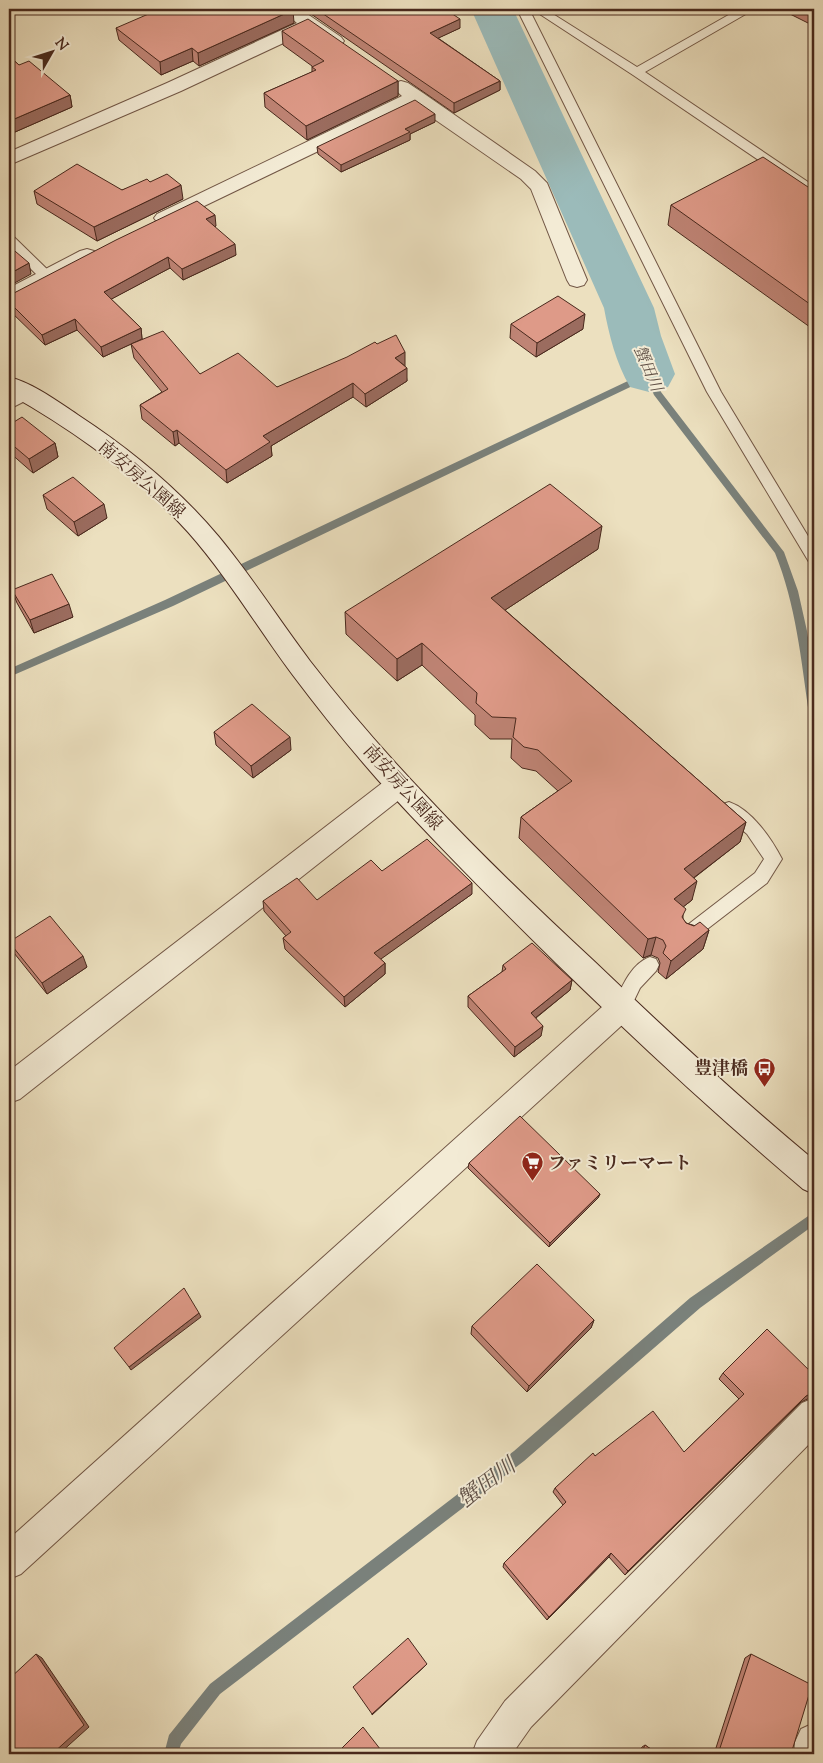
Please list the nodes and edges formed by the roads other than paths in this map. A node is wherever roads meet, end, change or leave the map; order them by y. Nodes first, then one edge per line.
1 (16, 9) edge
2 (289, 9) edge
3 (523, 9) edge
4 (538, 9) edge
5 (747, 9) edge
6 (9, 12) edge
7 (310, 24) junction
8 (351, 52) edge
9 (637, 72) junction
10 (384, 75) edge
11 (416, 97) junction
12 (9, 159) edge
13 (814, 192) edge
14 (152, 224) edge
15 (9, 240) edge
16 (108, 246) edge
17 (46, 276) junction
18 (577, 280) dead end
19 (9, 297) edge
20 (14, 392) edge
21 (814, 558) edge
22 (399, 785) junction
23 (716, 797) edge
24 (687, 935) edge
25 (650, 965) edge
26 (622, 1007) junction
27 (9, 1089) edge
28 (814, 1180) edge
29 (814, 1415) edge
30 (9, 1562) edge
31 (814, 1742) edge
32 (490, 1754) edge
33 (812, 1754) edge

1 - 6 lane
2 - 7 street
3 - 21 lane
4 - 9 lane
5 - 9 lane
7 - 8 street
7 - 12 street
9 - 13 lane
10 - 11 street
11 - 14 street
11 - 18 street
15 - 17 lane
16 - 17 street
17 - 19 street
20 - 22 street, 南安房公園線
22 - 26 street, 南安房公園線
22 - 27 street
23 - 24 lane
25 - 26 lane
26 - 28 street, 南安房公園線
26 - 30 street
29 - 32 street
31 - 33 street

